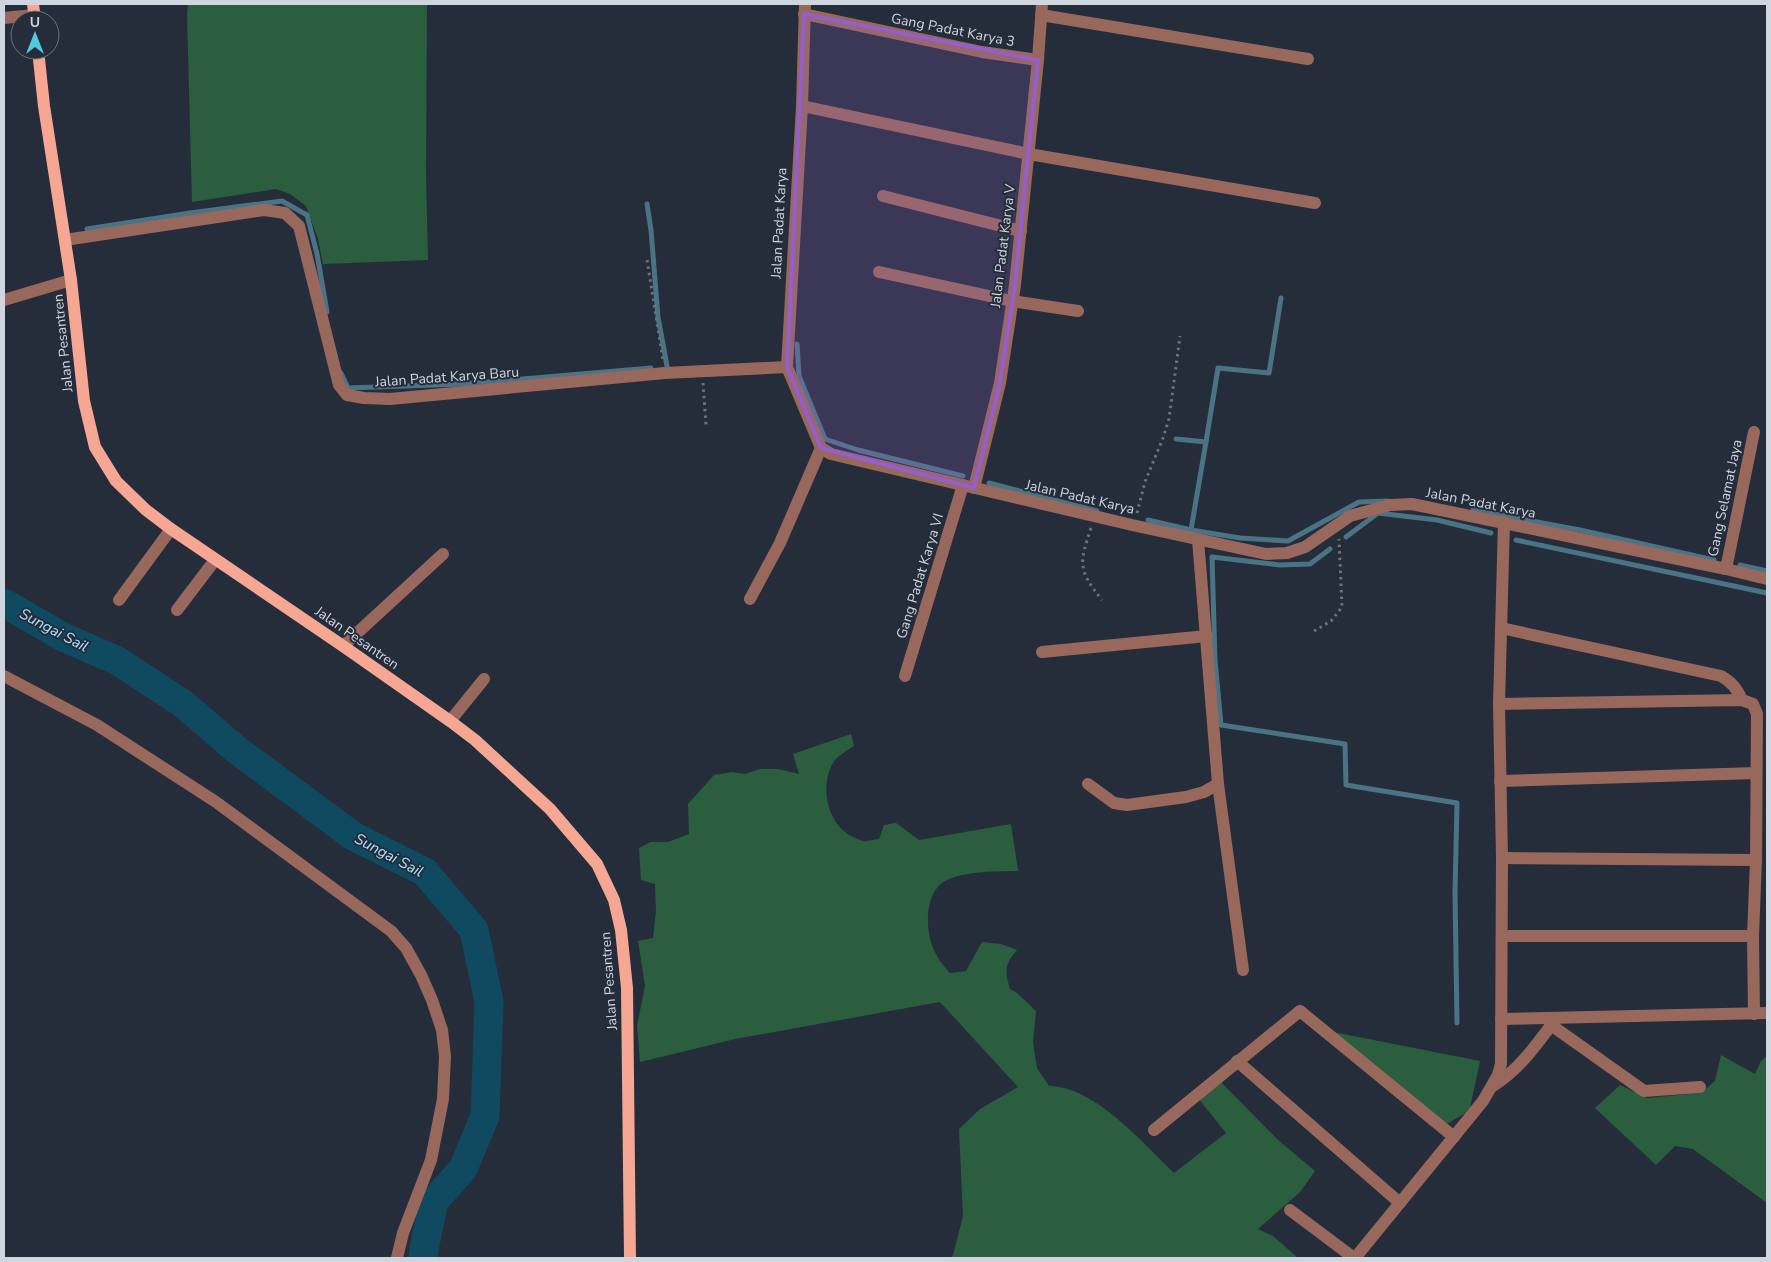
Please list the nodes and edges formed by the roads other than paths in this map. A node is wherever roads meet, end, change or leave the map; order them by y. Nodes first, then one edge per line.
1 (804, 9) edge
2 (1042, 10) edge
3 (1308, 59) dead end
4 (39, 60) edge
5 (1038, 60) junction
6 (802, 106) junction
7 (1029, 154) junction
8 (883, 196) dead end
9 (1315, 203) dead end
10 (1021, 231) junction
11 (65, 240) junction
12 (879, 272) dead end
13 (71, 280) junction
14 (4, 300) edge
15 (1012, 301) junction
16 (1078, 311) dead end
17 (787, 367) junction
18 (1754, 432) dead end
19 (821, 448) junction
20 (968, 487) junction
21 (1504, 522) junction
22 (171, 529) junction
23 (1198, 540) junction
24 (443, 554) dead end
25 (215, 560) junction
26 (1726, 569) junction
27 (1767, 579) edge
28 (750, 599) dead end
29 (119, 600) dead end
30 (177, 610) dead end
31 (1501, 628) junction
32 (1207, 636) junction
33 (343, 646) junction
34 (1042, 652) dead end
35 (4, 676) edge
36 (905, 676) dead end
37 (484, 679) dead end
38 (1742, 700) junction
39 (1500, 704) junction
40 (450, 721) junction
41 (1756, 773) junction
42 (1500, 781) junction
43 (1088, 784) dead end
44 (1218, 784) junction
45 (1502, 858) junction
46 (1756, 860) junction
47 (1502, 936) junction
48 (1753, 936) junction
49 (1243, 970) dead end
50 (1767, 1013) edge
51 (1754, 1014) junction
52 (1501, 1019) junction
53 (1553, 1021) junction
54 (1237, 1061) junction
55 (1493, 1086) junction
56 (1700, 1087) dead end
57 (1154, 1130) dead end
58 (1454, 1137) junction
59 (1400, 1202) junction
60 (1290, 1210) dead end
61 (397, 1258) edge
62 (630, 1258) edge
63 (1355, 1258) edge

1 - 5 street, Gang Padat Karya 3
1 - 6 street, Jalan Padat Karya
2 - 3 street
2 - 5 street, Jalan Padat Karya V
4 - 11 main road, Jalan Pesantren
5 - 7 street, Jalan Padat Karya V
6 - 7 street
6 - 17 street, Jalan Padat Karya
7 - 9 street
7 - 10 street, Jalan Padat Karya V
8 - 10 street
10 - 15 street, Jalan Padat Karya V
11 - 13 main road, Jalan Pesantren
11 - 17 street, Jalan Padat Karya Baru
12 - 15 street
13 - 14 street
13 - 22 main road, Jalan Pesantren
15 - 16 street
15 - 20 street, Jalan Padat Karya V
17 - 19 street, Jalan Padat Karya
18 - 26 street, Gang Selamat Jaya
19 - 20 street, Jalan Padat Karya
19 - 28 street
20 - 23 street, Jalan Padat Karya
20 - 36 street, Gang Padat Karya VI
21 - 23 street, Jalan Padat Karya
21 - 26 street, Jalan Padat Karya
21 - 31 street
22 - 25 main road, Jalan Pesantren
22 - 29 street
23 - 32 street
24 - 33 street
25 - 30 street
25 - 33 main road, Jalan Pesantren
26 - 27 street, Jalan Padat Karya
31 - 38 street
31 - 39 street
32 - 34 street
32 - 44 street
33 - 40 main road, Jalan Pesantren
35 - 61 street
37 - 40 street
38 - 39 street
38 - 41 street
39 - 42 street
40 - 62 main road, Jalan Pesantren
41 - 42 street
41 - 46 street
42 - 45 street
43 - 44 street
44 - 49 street
45 - 46 street
45 - 47 street
46 - 48 street
47 - 48 street
47 - 52 street
48 - 51 street
50 - 51 street
51 - 53 street
52 - 53 street
52 - 55 street
53 - 55 street
53 - 56 street
54 - 57 street
54 - 58 street
54 - 59 street
55 - 58 street
58 - 59 street
59 - 63 street
60 - 63 street

